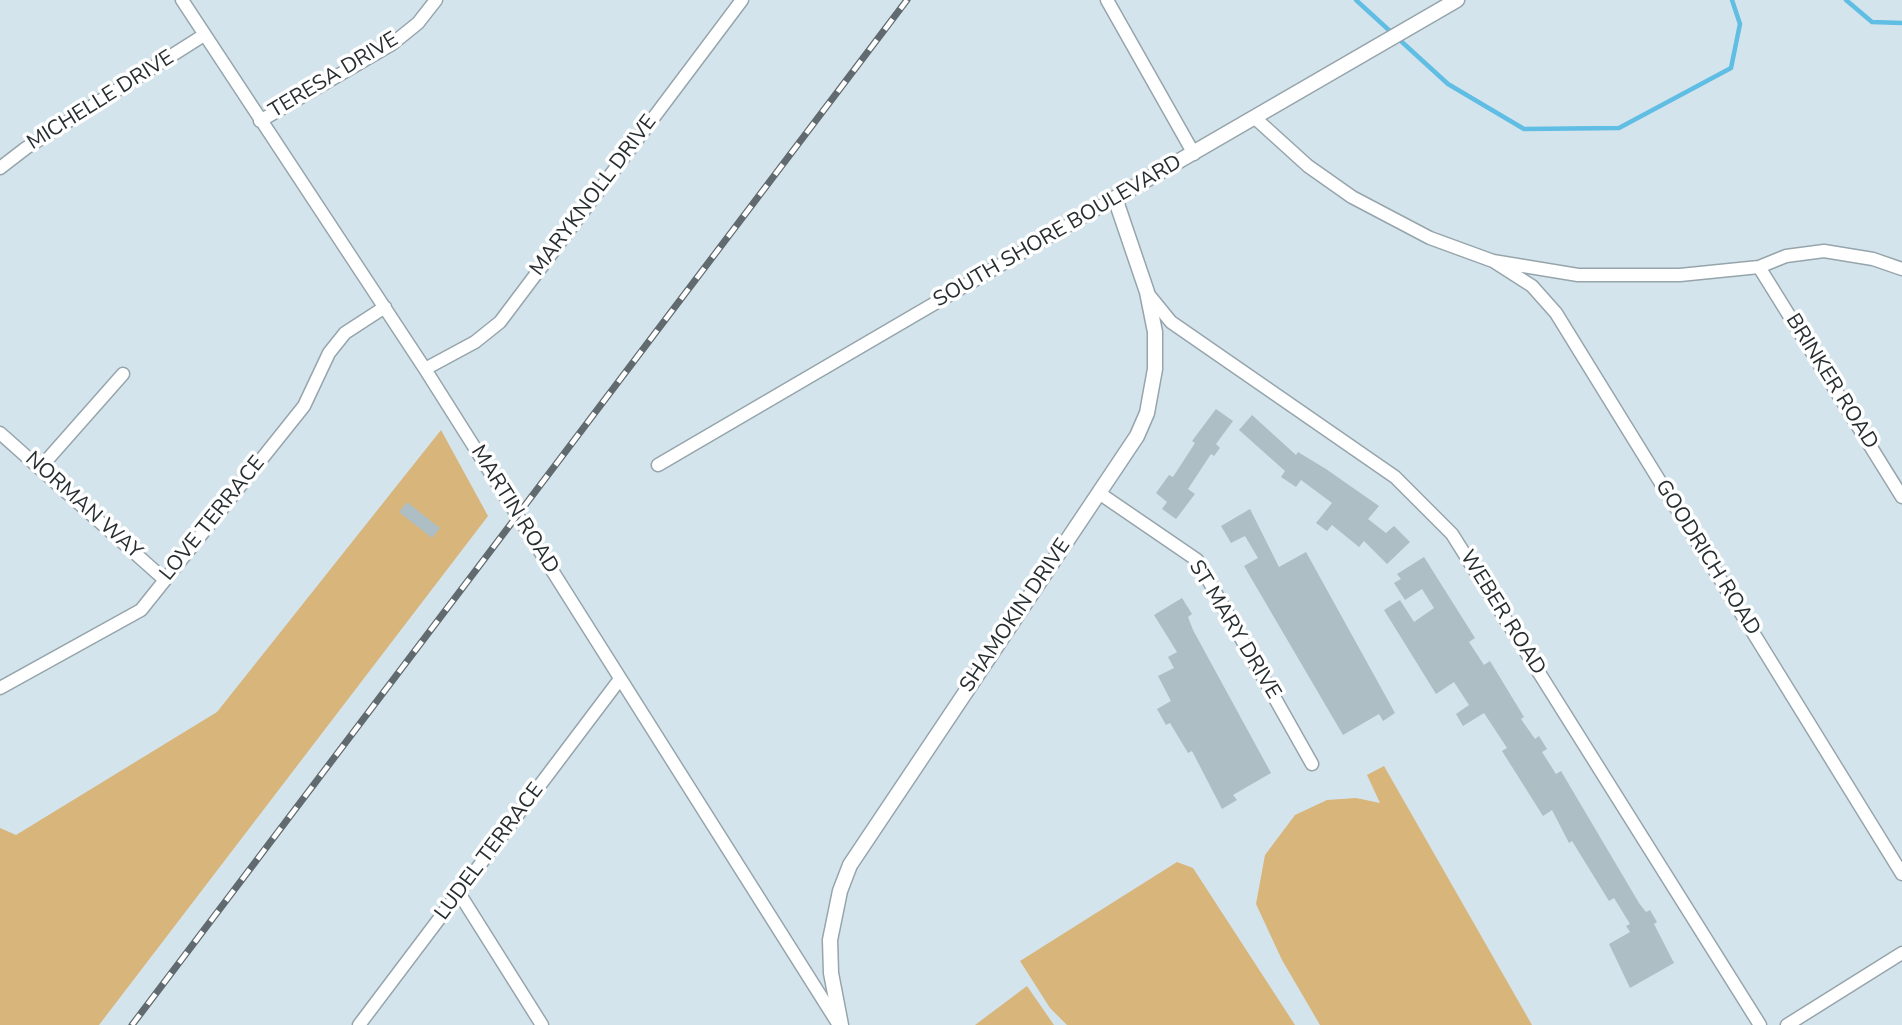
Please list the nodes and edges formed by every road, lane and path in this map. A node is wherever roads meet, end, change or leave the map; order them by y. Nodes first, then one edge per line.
1 (181, 0) edge
2 (436, 0) edge
3 (742, 0) edge
4 (1107, 0) edge
5 (1457, 0) edge
6 (204, 35) junction
7 (1255, 118) junction
8 (260, 121) junction
9 (1194, 154) junction
10 (0, 168) edge
11 (1115, 198) junction
12 (1493, 261) junction
13 (1759, 267) junction
14 (1902, 269) edge
15 (1147, 292) junction
16 (385, 307) junction
17 (425, 369) junction
18 (123, 374) dead end
19 (0, 433) edge
20 (658, 465) dead end
21 (40, 468) junction
22 (1099, 493) junction
23 (1902, 497) edge
24 (165, 580) junction
25 (620, 679) junction
26 (0, 688) edge
27 (1312, 764) dead end
28 (1902, 874) edge
29 (459, 893) junction
30 (1902, 953) edge
31 (359, 1025) edge
32 (542, 1025) edge
33 (840, 1025) edge
34 (1760, 1025) edge
35 (1787, 1025) edge

1 - 6 street, MARTIN ROAD
2 - 8 street, TERESA DRIVE
3 - 17 street, MARYKNOLL DRIVE
4 - 9 street
5 - 7 street, SOUTH SHORE BOULEVARD
6 - 8 street, MARTIN ROAD
6 - 10 street, MICHELLE DRIVE
7 - 9 street, SOUTH SHORE BOULEVARD
7 - 12 street
8 - 16 street, MARTIN ROAD
9 - 11 street, SOUTH SHORE BOULEVARD
11 - 15 street, SHAMOKIN DRIVE
11 - 20 street, SOUTH SHORE BOULEVARD
12 - 13 street
12 - 28 street, GOODRICH ROAD
13 - 14 street
13 - 23 street, BRINKER ROAD
15 - 22 street, SHAMOKIN DRIVE
15 - 34 street, WEBER ROAD
16 - 17 street, MARTIN ROAD
16 - 24 street, LOVE TERRACE
17 - 25 street, MARTIN ROAD
18 - 21 street
19 - 21 street, NORMAN WAY
21 - 24 street, NORMAN WAY
22 - 27 street, ST MARY DRIVE
22 - 33 street, SHAMOKIN DRIVE
24 - 26 street, LOVE TERRACE
25 - 29 street, LUDEL TERRACE
25 - 33 street, MARTIN ROAD
29 - 31 street, LUDEL TERRACE
29 - 32 street
30 - 35 street

